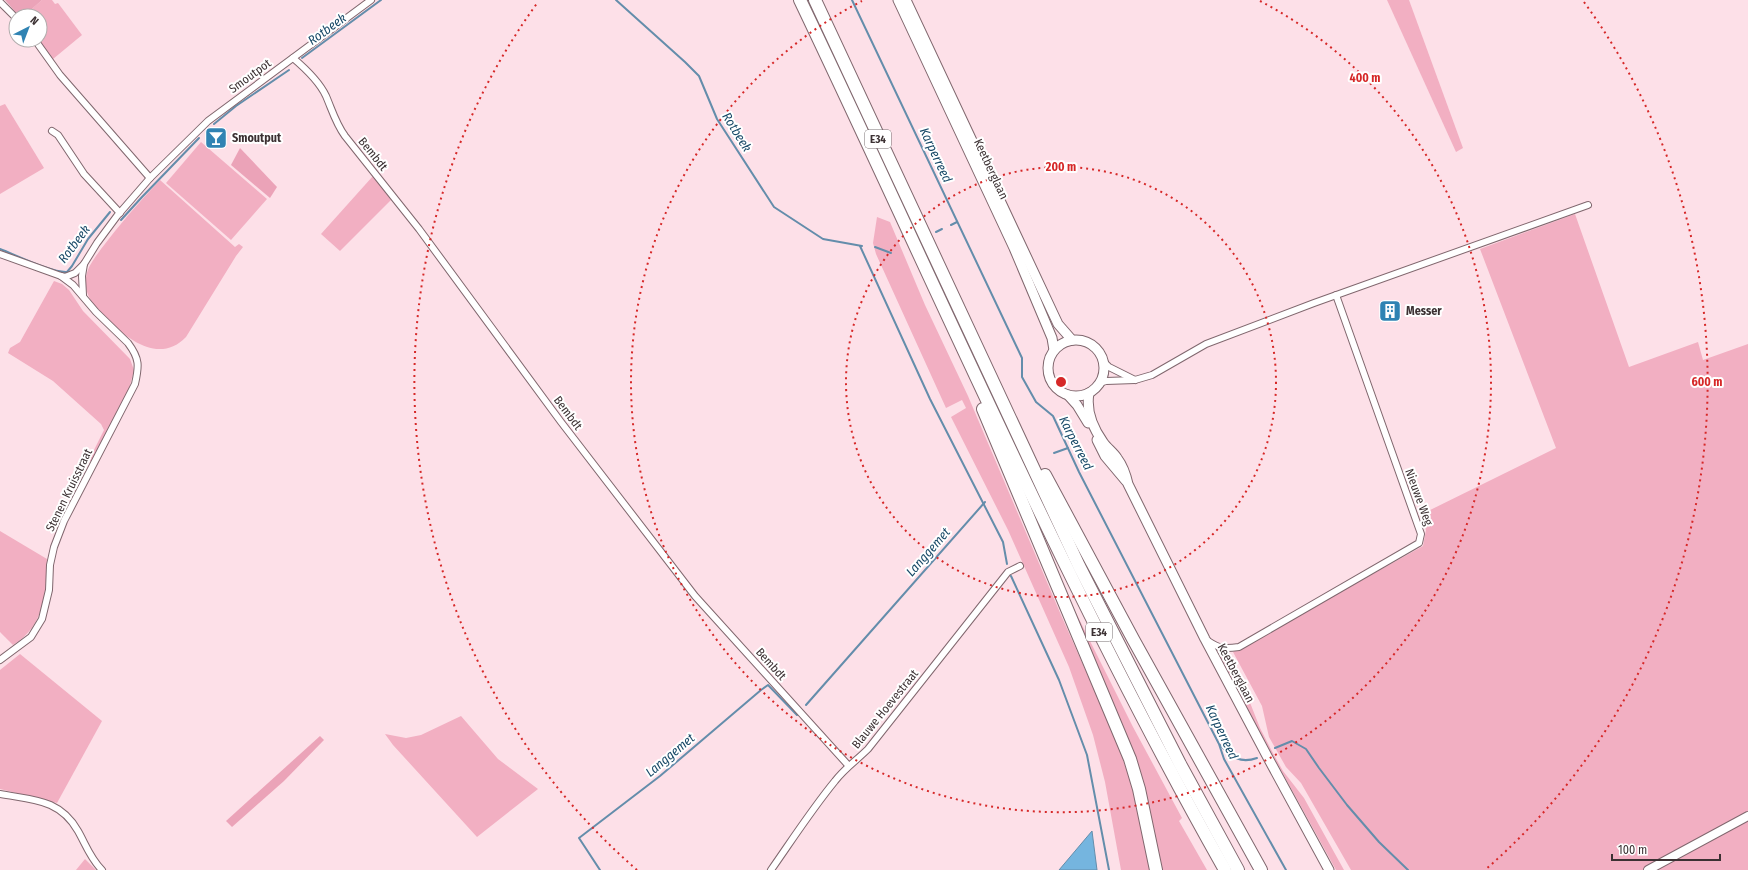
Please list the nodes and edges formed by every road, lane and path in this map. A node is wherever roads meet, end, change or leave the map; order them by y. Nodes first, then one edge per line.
1 (371, 0) edge
2 (800, 0) edge
3 (814, 0) edge
4 (898, 0) edge
5 (906, 0) edge
6 (0, 2) edge
7 (8, 10) edge
8 (41, 48) edge
9 (293, 58) junction
10 (52, 131) dead end
11 (150, 178) junction
12 (1588, 205) dead end
13 (120, 213) junction
14 (0, 254) edge
15 (84, 264) junction
16 (61, 276) junction
17 (83, 295) junction
18 (1336, 295) junction
19 (1072, 340) junction
20 (1054, 350) junction
21 (1103, 361) junction
22 (1135, 380) junction
23 (1099, 383) junction
24 (983, 390) junction
25 (1089, 393) junction
26 (1068, 395) junction
27 (1025, 451) junction
28 (1128, 484) junction
29 (1020, 566) dead end
30 (1205, 639) junction
31 (0, 660) edge
32 (848, 766) junction
33 (0, 794) edge
34 (1748, 816) edge
35 (102, 870) edge
36 (771, 870) edge
37 (1156, 870) edge
38 (1225, 870) edge
39 (1238, 870) edge
40 (1261, 870) edge
41 (1329, 870) edge
42 (1648, 870) edge

1 - 9 street, Smoutpot
2 - 24 highway, E34
3 - 27 highway, E34
4 - 20 main road, Keetberglaan
5 - 19 main road, Keetberglaan
6 - 7 street
8 - 11 street
9 - 11 street, Smoutpot
9 - 32 street, Bembdt
10 - 13 street
11 - 13 street, Smoutpot
12 - 18 street
13 - 15 street, Smoutpot
14 - 16 street
15 - 16 street, Smoutpot
15 - 17 street, Smoutpot
16 - 17 street
17 - 31 street, Stenen Kruisstraat
18 - 22 street
18 - 30 street, Nieuwe Weg
19 - 20 main road
19 - 21 main road
20 - 26 main road
21 - 22 street
21 - 23 main road
22 - 23 street
23 - 25 main road
24 - 37 highway
24 - 38 highway, E34
25 - 26 main road
25 - 28 main road, Keetberglaan
26 - 28 main road, Keetberglaan
27 - 39 highway, E34
27 - 40 highway
28 - 30 main road, Keetberglaan
29 - 32 street, Blauwe Hoevestraat
30 - 41 main road, Keetberglaan
32 - 36 street, Blauwe Hoevestraat
33 - 35 street
34 - 42 street

